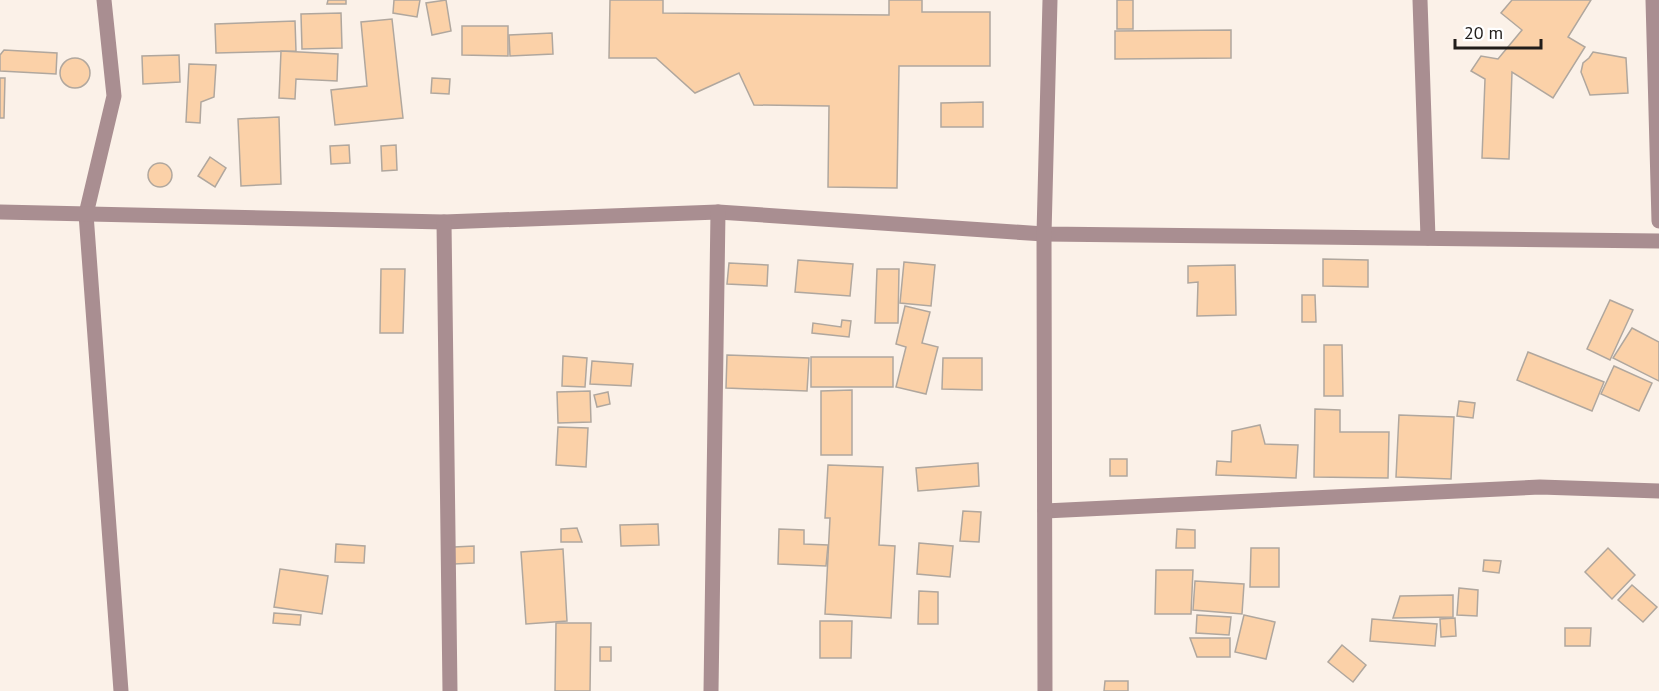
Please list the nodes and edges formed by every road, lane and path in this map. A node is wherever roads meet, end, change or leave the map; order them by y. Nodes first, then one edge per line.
1 (104, 0) edge
2 (1050, 0) edge
3 (1420, 0) edge
4 (1653, 0) edge
5 (0, 212) edge
6 (718, 212) junction
7 (86, 214) junction
8 (1659, 221) edge
9 (444, 222) junction
10 (1044, 234) junction
11 (1428, 238) junction
12 (1659, 241) edge
13 (1659, 491) edge
14 (1045, 511) junction
15 (121, 691) edge
16 (450, 691) edge
17 (711, 691) edge
18 (1045, 691) edge

1 - 7 street
2 - 10 street
3 - 11 street
4 - 8 street
5 - 7 street
6 - 9 street
6 - 10 street
6 - 17 street
7 - 9 street
7 - 15 street
9 - 16 street
10 - 11 street
10 - 14 street
11 - 12 street
13 - 14 street
14 - 18 street

